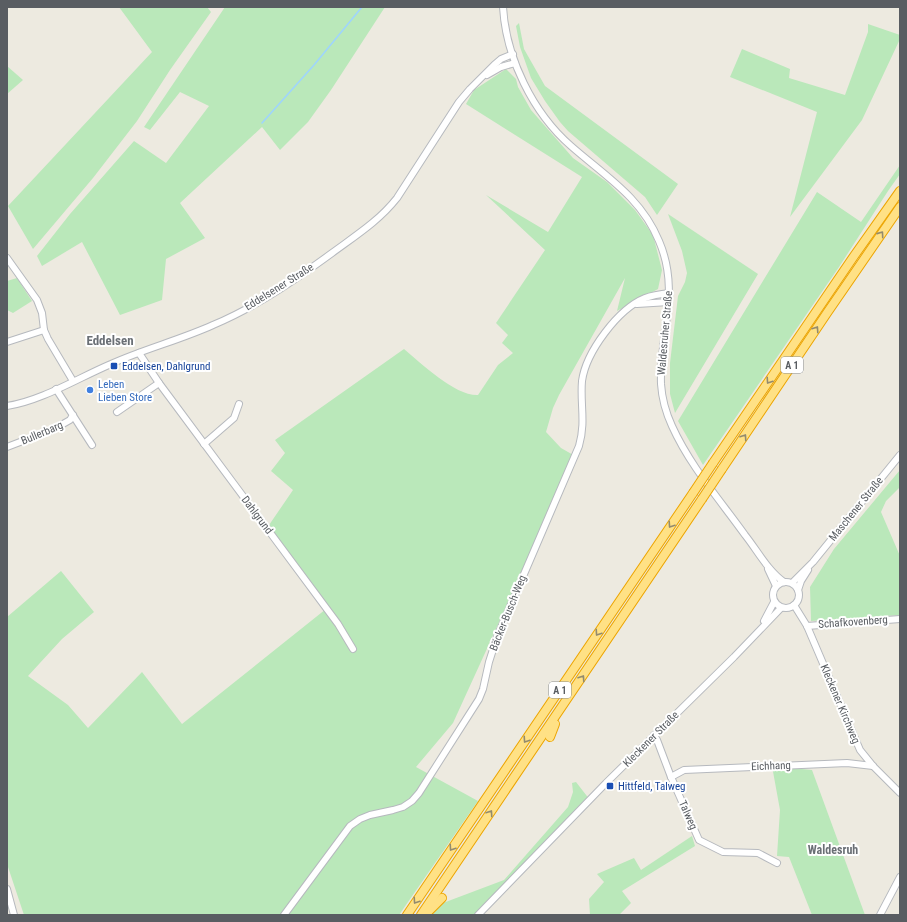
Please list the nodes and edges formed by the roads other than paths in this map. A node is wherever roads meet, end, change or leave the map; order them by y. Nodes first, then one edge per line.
1 (503, 7) edge
2 (513, 54) junction
3 (515, 63) junction
4 (484, 76) junction
5 (900, 191) edge
6 (900, 207) edge
7 (7, 258) edge
8 (670, 293) junction
9 (669, 302) junction
10 (635, 304) junction
11 (44, 330) junction
12 (7, 342) edge
13 (139, 353) junction
14 (73, 381) junction
15 (159, 383) junction
16 (56, 389) junction
17 (240, 404) dead end
18 (7, 406) edge
19 (117, 412) dead end
20 (73, 415) junction
21 (204, 444) junction
22 (92, 445) dead end
23 (7, 447) edge
24 (900, 455) edge
25 (813, 562) junction
26 (767, 565) junction
27 (784, 582) junction
28 (792, 583) junction
29 (776, 586) junction
30 (798, 590) junction
31 (774, 602) junction
32 (794, 605) junction
33 (782, 608) junction
34 (900, 619) edge
35 (807, 626) junction
36 (757, 632) junction
37 (353, 649) dead end
38 (560, 710) junction
39 (654, 735) junction
40 (550, 737) dead end
41 (873, 766) junction
42 (671, 776) junction
43 (900, 793) edge
44 (777, 863) dead end
45 (900, 877) edge
46 (7, 889) edge
47 (442, 898) dead end
48 (14, 915) edge
49 (284, 915) edge
50 (407, 915) edge
51 (423, 915) edge
52 (478, 915) edge
53 (880, 915) edge

1 - 2 street, Waldesruher Straße
2 - 3 street, Waldesruher Straße
2 - 4 street, Eddelsener Straße
3 - 4 street, Eddelsener Straße
3 - 8 street, Waldesruher Straße
4 - 13 street, Eddelsener Straße
5 -> 50 highway, A 1, bridge
38 -> 6 highway, A 1, bridge
7 - 11 street
8 - 9 street, Waldesruher Straße
8 - 10 street, Bäcker-Busch-Weg
9 - 10 street
9 - 26 street, Waldesruher Straße
10 - 49 street, Bäcker-Busch-Weg
11 - 12 street
11 - 14 street
13 - 14 street, Eddelsener Straße
13 - 15 street, Dahlgrund
14 - 16 street, Eddelsener Straße
15 - 19 street
15 - 21 street, Dahlgrund
16 - 18 street, Eddelsener Straße
16 - 20 street, Bullerbarg
17 - 21 street
20 - 22 street, Bullerbarg
20 - 23 street, Bullerbarg
21 - 37 street, Dahlgrund
24 - 25 street, Maschener Straße
25 - 28 street, Maschener Straße
25 - 30 street, Maschener Straße
26 - 27 street, Waldesruher Straße
26 - 29 street, Waldesruher Straße
27 - 28 street
27 - 29 street
28 - 30 street
29 - 31 street
30 - 32 street
31 - 33 street
31 - 36 street, Kleckener Straße
32 - 33 street
32 - 35 street, Kleckener Kirchweg
33 - 36 street, Kleckener Straße
34 - 35 street, Schafkovenberg
35 - 41 street, Kleckener Kirchweg
36 - 39 street, Kleckener Straße
38 - 40 highway
51 -> 38 highway, A 1
39 - 42 street, Talweg
39 - 52 street, Kleckener Straße
41 - 42 street, Eichhang
41 - 43 street, Kleckener Kirchweg
42 - 44 street, Talweg
45 - 53 street
46 - 48 street
47 - 51 highway

